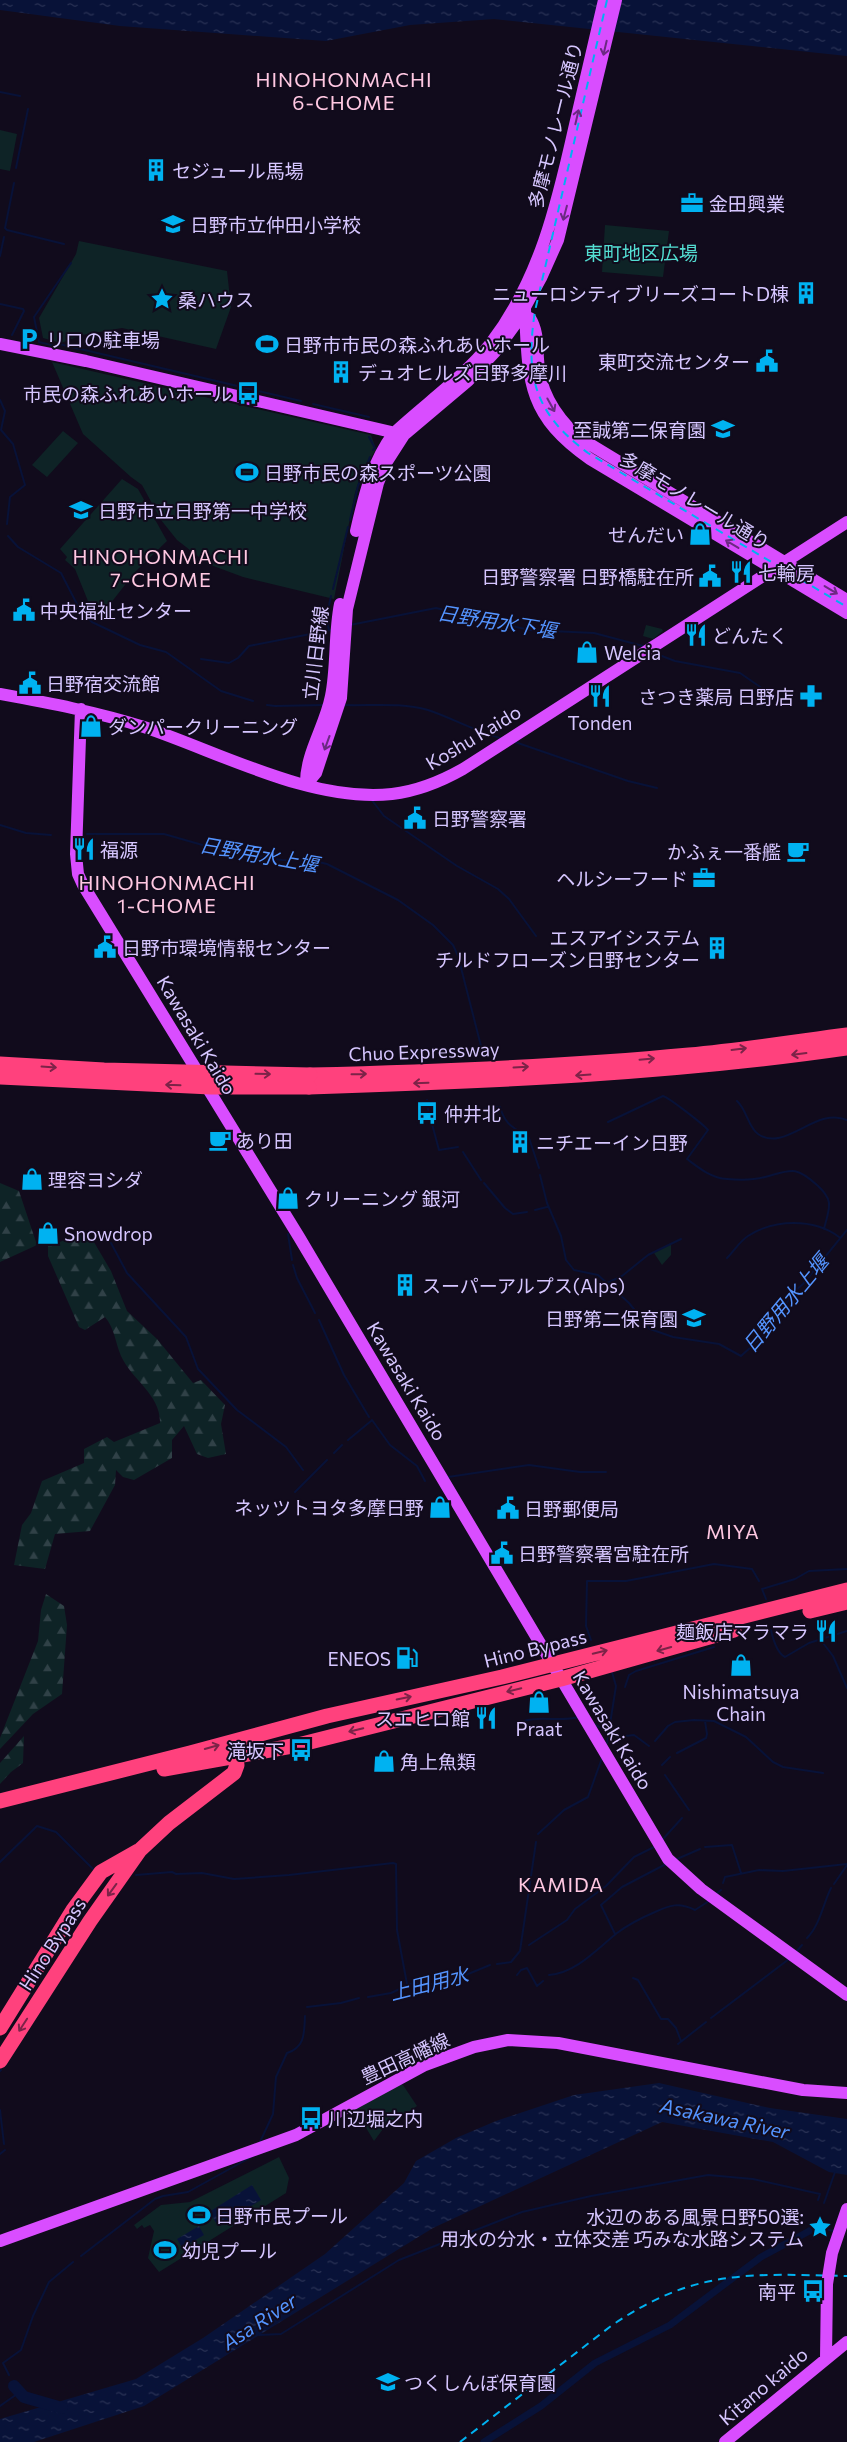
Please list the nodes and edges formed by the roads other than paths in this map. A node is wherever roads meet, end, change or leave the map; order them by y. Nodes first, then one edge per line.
1 (604, 0) edge
2 (616, 0) edge
3 (572, 165) junction
4 (521, 306) junction
5 (507, 336) junction
6 (5, 345) edge
7 (527, 347) junction
8 (399, 434) junction
9 (847, 522) edge
10 (779, 566) junction
11 (847, 600) edge
12 (847, 613) edge
13 (0, 694) edge
14 (81, 709) junction
15 (306, 785) junction
16 (847, 1035) edge
17 (847, 1048) edge
18 (0, 1064) edge
19 (0, 1077) edge
20 (310, 1081) junction
21 (847, 1590) edge
22 (847, 1602) edge
23 (553, 1664) junction
24 (561, 1678) junction
25 (234, 1749) junction
26 (30, 1798) junction
27 (0, 1801) edge
28 (0, 1810) edge
29 (140, 1850) junction
30 (847, 1994) edge
31 (0, 2028) edge
32 (0, 2061) edge
33 (847, 2093) edge
34 (847, 2209) edge
35 (0, 2241) edge
36 (828, 2324) junction
37 (847, 2338) edge
38 (847, 2342) edge
39 (826, 2358) junction
40 (725, 2442) edge

3 -> 1 main road, 多摩モノレール通り
2 -> 3 main road, 多摩モノレール通り
3 - 4 main road, 多摩モノレール通り
4 - 5 main road, 立川日野線
4 - 7 main road, 多摩モノレール通り
4 - 8 main road, 立川日野線
4 -> 10 main road, 多摩モノレール通り
5 - 7 main road
5 - 8 main road, 立川日野線
6 - 8 main road
10 -> 7 main road, 多摩モノレール通り
8 - 15 main road, 立川日野線
9 - 10 main road
10 -> 11 main road
10 - 12 main road
10 - 15 main road, Koshu Kaido
13 - 14 main road, Koshu Kaido
14 - 15 main road, Koshu Kaido
14 - 23 main road, Kawasaki Kaido
20 -> 16 highway, Chuo Expressway
17 -> 20 highway, Chuo Expressway
18 -> 20 highway, Chuo Expressway, bridge
20 -> 19 highway, Chuo Expressway, bridge
23 -> 21 highway, Hino Bypass
22 -> 24 highway, Hino Bypass
23 - 24 main road, Kawasaki Kaido
25 -> 23 highway, Hino Bypass
24 -> 25 highway, Hino Bypass
24 - 30 main road, Kawasaki Kaido
25 - 26 highway, Hino Bypass
25 - 29 highway, Hino Bypass
26 - 27 highway, Hino Bypass
26 - 28 highway, Hino Bypass
29 - 31 highway, Hino Bypass
29 -> 32 highway, Hino Bypass
33 - 35 main road, 豊田高幡線
34 - 36 main road, bridge
36 - 37 main road
36 - 39 main road
38 - 39 main road
39 - 40 main road, Kitano kaido

